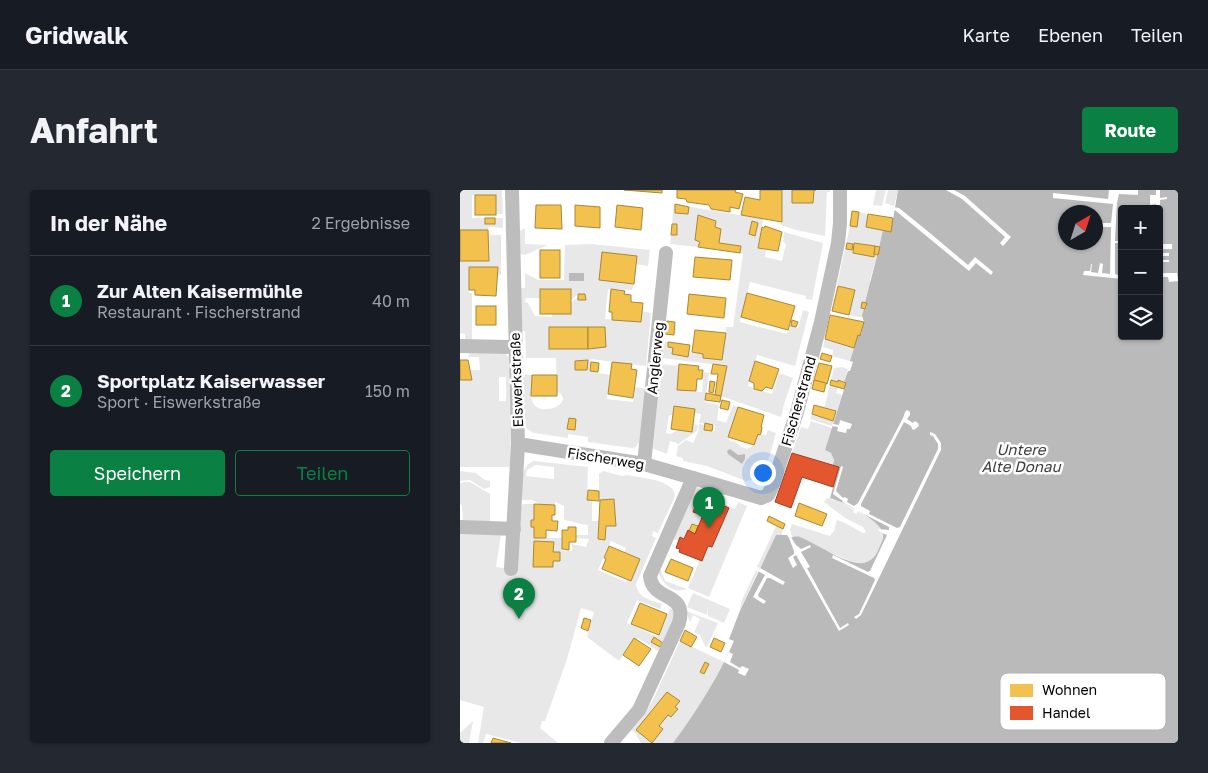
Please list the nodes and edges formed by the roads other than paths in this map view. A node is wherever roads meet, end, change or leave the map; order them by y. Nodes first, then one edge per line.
1 (512, 190) edge
2 (840, 190) edge
3 (666, 253) dead end
4 (460, 346) edge
5 (515, 346) junction
6 (518, 444) junction
7 (644, 464) junction
8 (692, 478) junction
9 (460, 528) edge
10 (514, 529) junction
11 (511, 569) dead end
12 (611, 743) edge

1 - 5 street, Eiswerkstraße
2 - 8 street, Fischerstrand
3 - 7 street, Anglerweg
4 - 5 street
5 - 6 street, Eiswerkstraße
6 - 7 street, Fischerweg
6 - 10 street, Eiswerkstraße
7 - 8 street, Fischerweg
8 - 12 street
9 - 10 street
10 - 11 street, Eiswerkstraße

